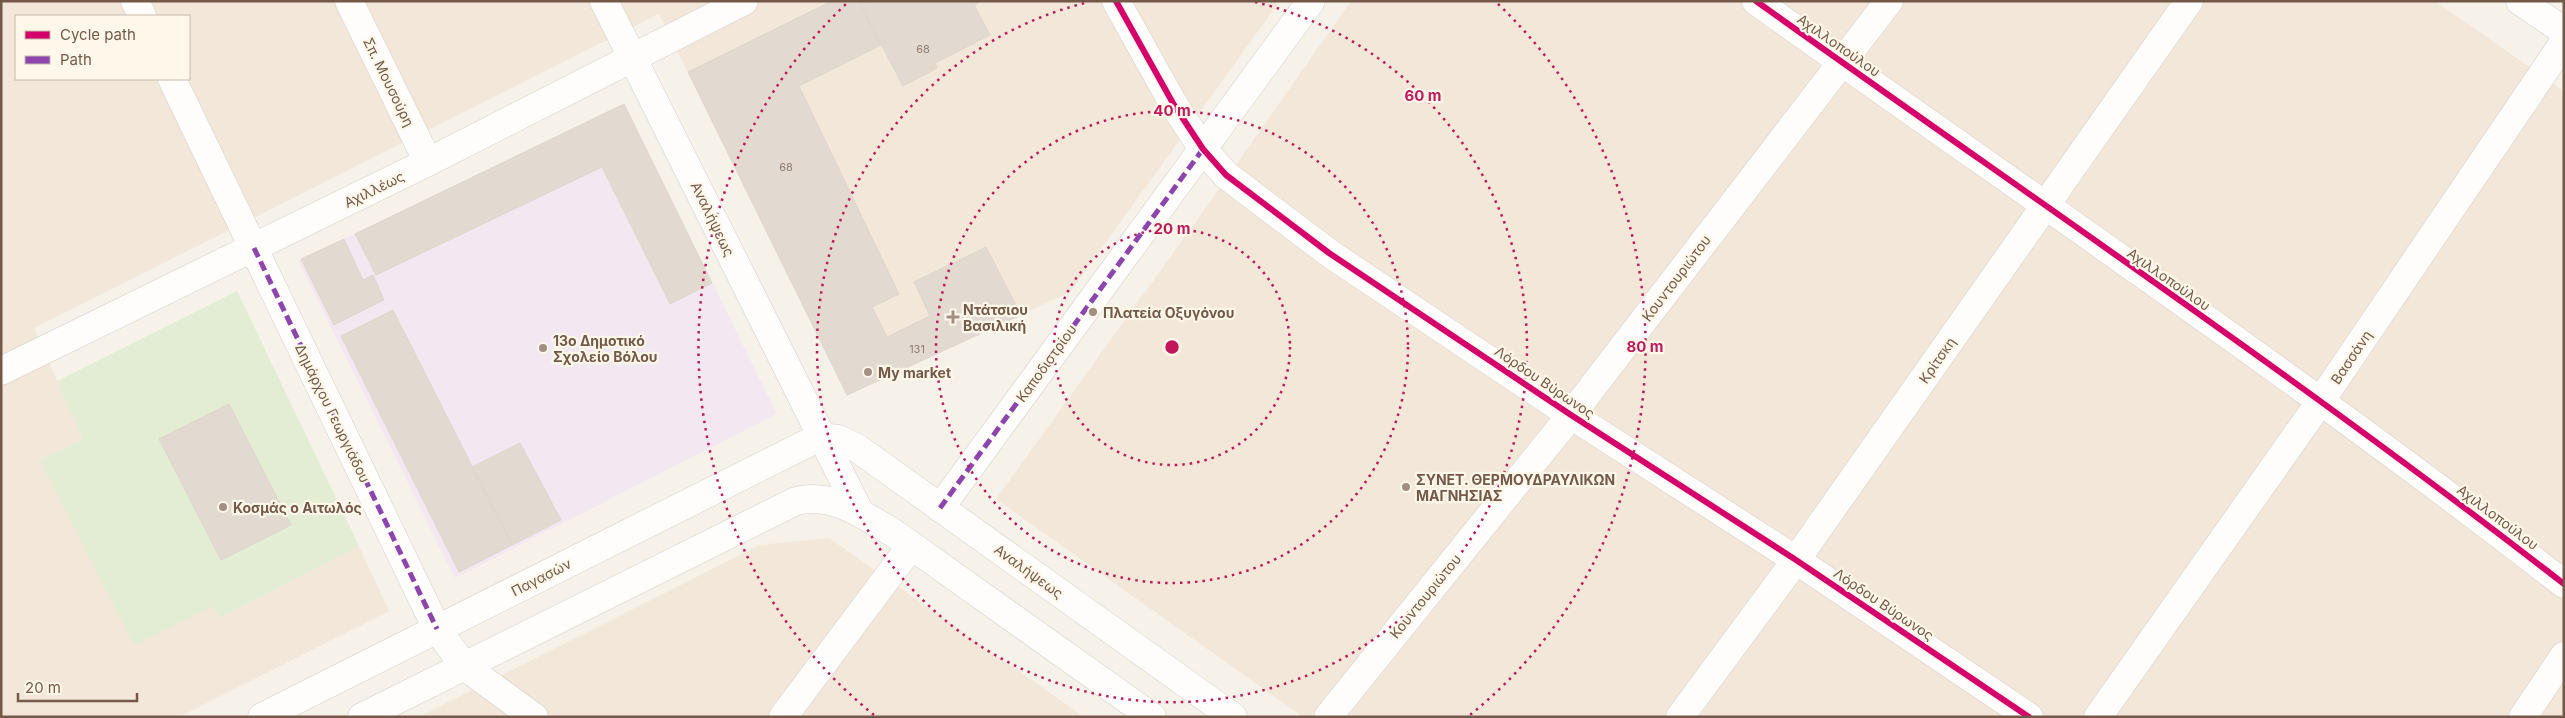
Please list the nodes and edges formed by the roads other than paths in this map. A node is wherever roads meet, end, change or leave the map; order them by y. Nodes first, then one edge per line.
1 (135, 1) edge
2 (349, 1) edge
3 (604, 1) edge
4 (744, 1) edge
5 (1116, 1) edge
6 (1311, 1) edge
7 (1756, 1) edge
8 (1888, 1) edge
9 (2189, 1) edge
10 (2520, 1) edge
11 (142, 15) edge
12 (2564, 31) edge
13 (2564, 42) edge
14 (633, 57) junction
15 (1841, 62) junction
16 (172, 80) edge
17 (1203, 149) junction
18 (428, 162) junction
19 (2045, 206) junction
20 (254, 248) junction
21 (1, 371) edge
22 (2320, 402) junction
23 (1571, 415) junction
24 (820, 437) junction
25 (940, 508) junction
26 (860, 513) junction
27 (911, 546) junction
28 (1796, 560) junction
29 (2564, 584) edge
30 (437, 629) junction
31 (2564, 656) edge
32 (464, 666) junction
33 (262, 717) edge
34 (362, 717) edge
35 (534, 717) edge
36 (783, 717) edge
37 (1152, 717) edge
38 (1233, 717) edge
39 (1328, 717) edge
40 (1680, 717) edge
41 (2028, 717) edge
42 (2098, 717) edge
43 (2523, 717) edge

1 - 11 street
2 - 18 street, Σπ. Μουσούρη
3 - 14 street, Αναλήψεως
4 - 14 street, Αχιλλέως
5 - 17 street, Λόρδου Βύρωνος
6 - 17 street, Καποδιστρίου
7 - 15 street, Αχιλλοπούλου
8 - 15 street, Κουντουριώτου
9 - 19 street, Κρίτσκη
10 - 12 street
13 - 22 street, Βασσάνη
14 - 18 street, Αχιλλέως
14 - 24 street, Αναλήψεως
15 - 19 street, Αχιλλοπούλου
15 - 23 street, Κουντουριώτου
16 - 20 street, Δημάρχου Γεωργιάδου
17 - 23 street, Λόρδου Βύρωνος
17 - 25 street, Καποδιστρίου
18 - 20 street, Αχιλλέως
19 - 22 street, Αχιλλοπούλου
19 - 28 street, Κρίτσκη
20 - 21 street, Αχιλλέως
20 - 30 street, Δημάρχου Γεωργιάδου
22 - 29 street, Αχιλλοπούλου
22 - 42 street, Βασσάνη
23 - 28 street, Λόρδου Βύρωνος
23 - 39 street, Κουντουριώτου
24 - 25 street, Αναλήψεως
24 - 26 street, Αναλήψεως
24 - 30 street, Παγασών
25 - 38 street, Αναλήψεως
26 - 27 street, Αναλήψεως
26 - 32 street
27 - 36 street
27 - 37 street, Αναλήψεως
28 - 40 street, Κρίτσκη
28 - 41 street, Λόρδου Βύρωνος
30 - 32 street, Δημάρχου Γεωργιάδου
30 - 33 street, Παγασών
31 - 43 street
32 - 34 street
32 - 35 street, Δημάρχου Γεωργιάδου

